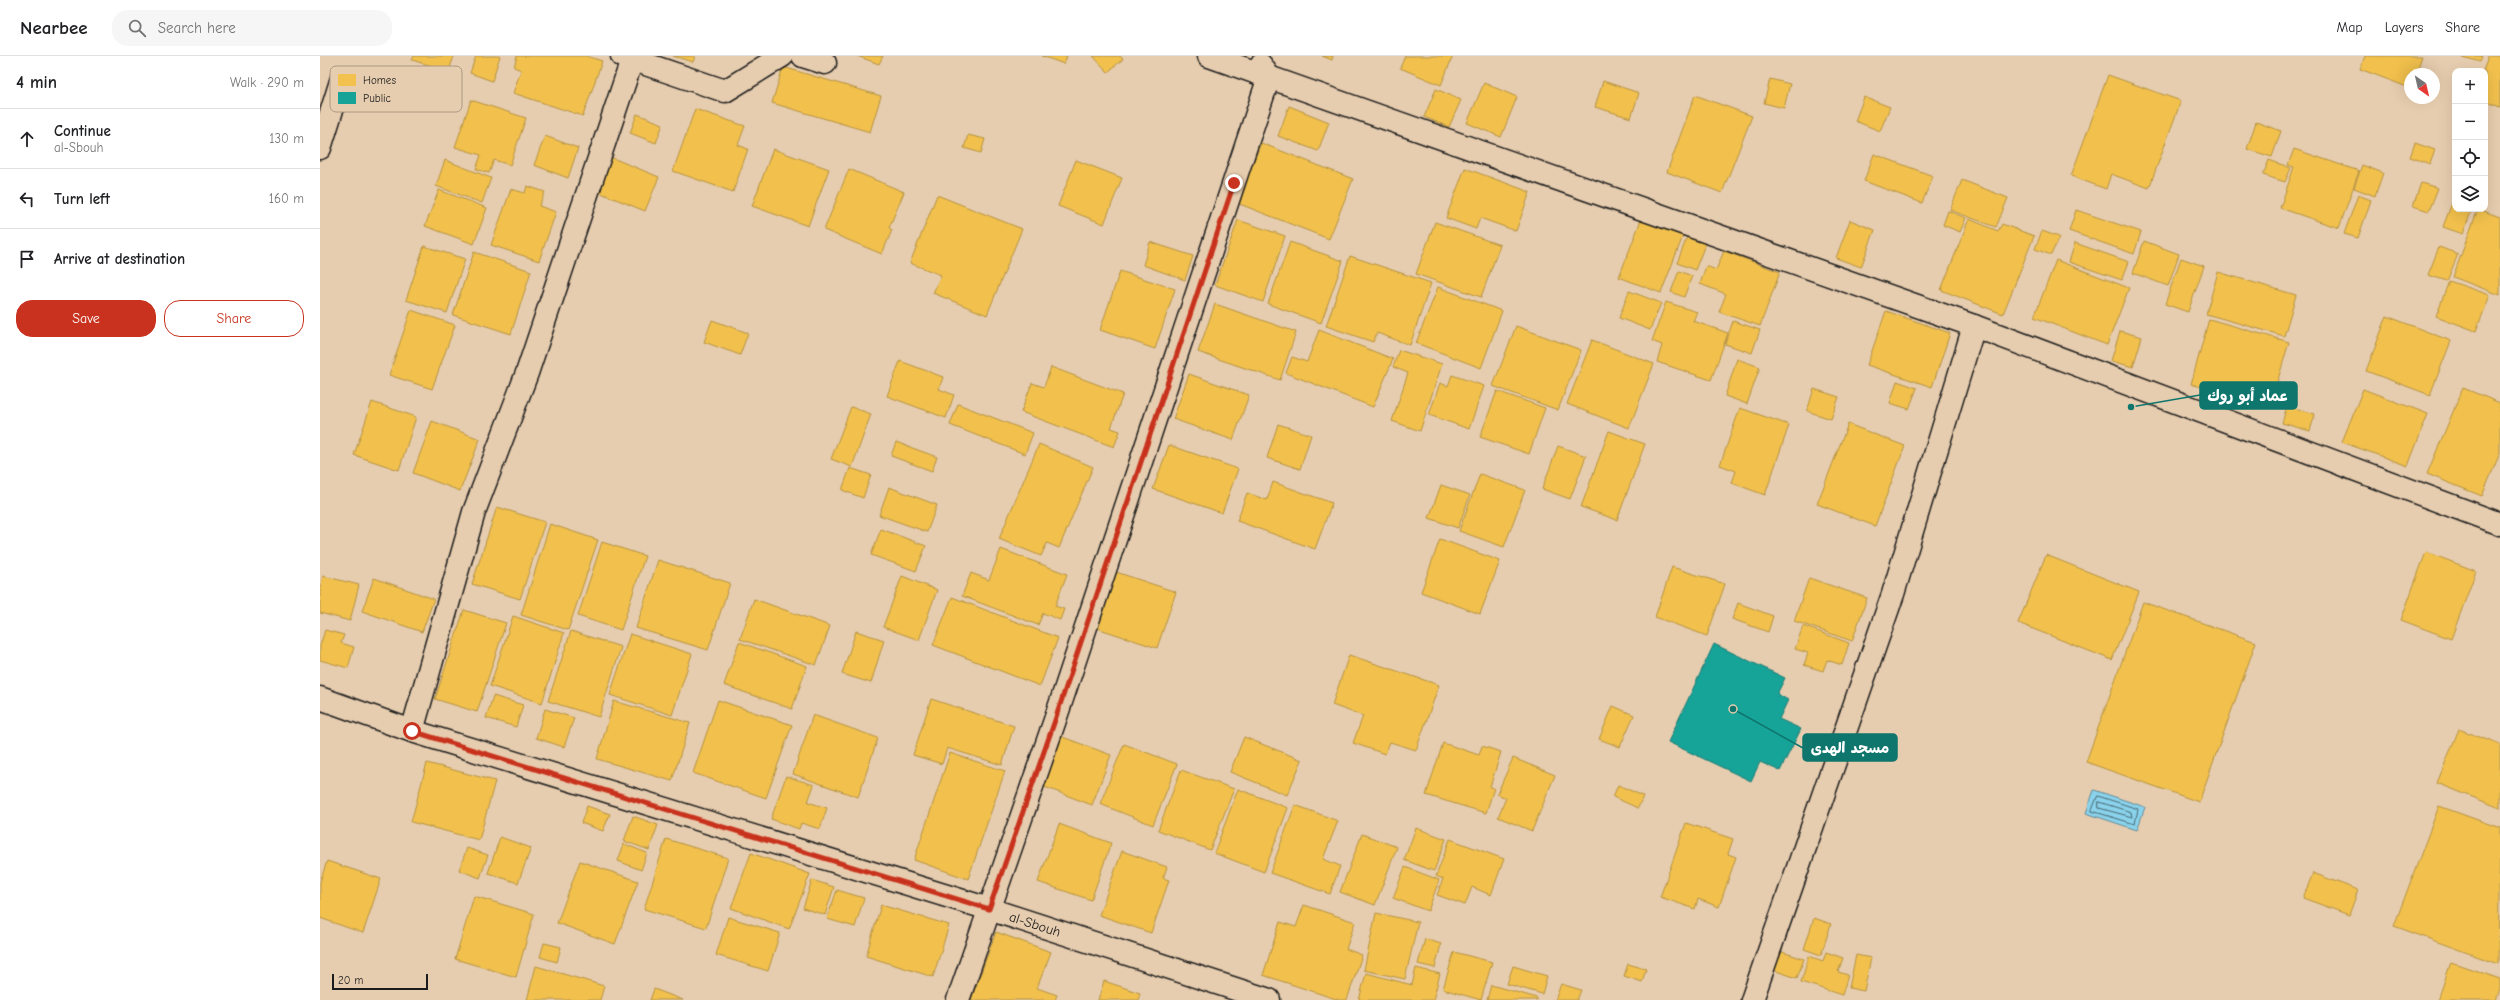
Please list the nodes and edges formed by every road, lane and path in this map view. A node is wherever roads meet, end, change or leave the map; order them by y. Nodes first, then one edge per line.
1 (782, 56) edge
2 (803, 56) edge
3 (1210, 56) edge
4 (1255, 56) edge
5 (627, 58) edge
6 (825, 63) dead end
7 (1269, 77) junction
8 (331, 112) edge
9 (320, 148) edge
10 (1974, 326) junction
11 (2500, 524) edge
12 (320, 698) edge
13 (412, 731) junction
14 (989, 909) junction
15 (958, 1000) edge
16 (1269, 1000) edge
17 (1752, 1000) edge

1 - 5 street
2 - 6 street
3 - 7 street
4 - 7 street
5 - 13 street
7 - 10 street
7 - 14 street
8 - 9 street
10 - 11 street
10 - 17 street
12 - 13 street, al-Sbouh
13 - 14 street, al-Sbouh
14 - 15 street
14 - 16 street, al-Sbouh

